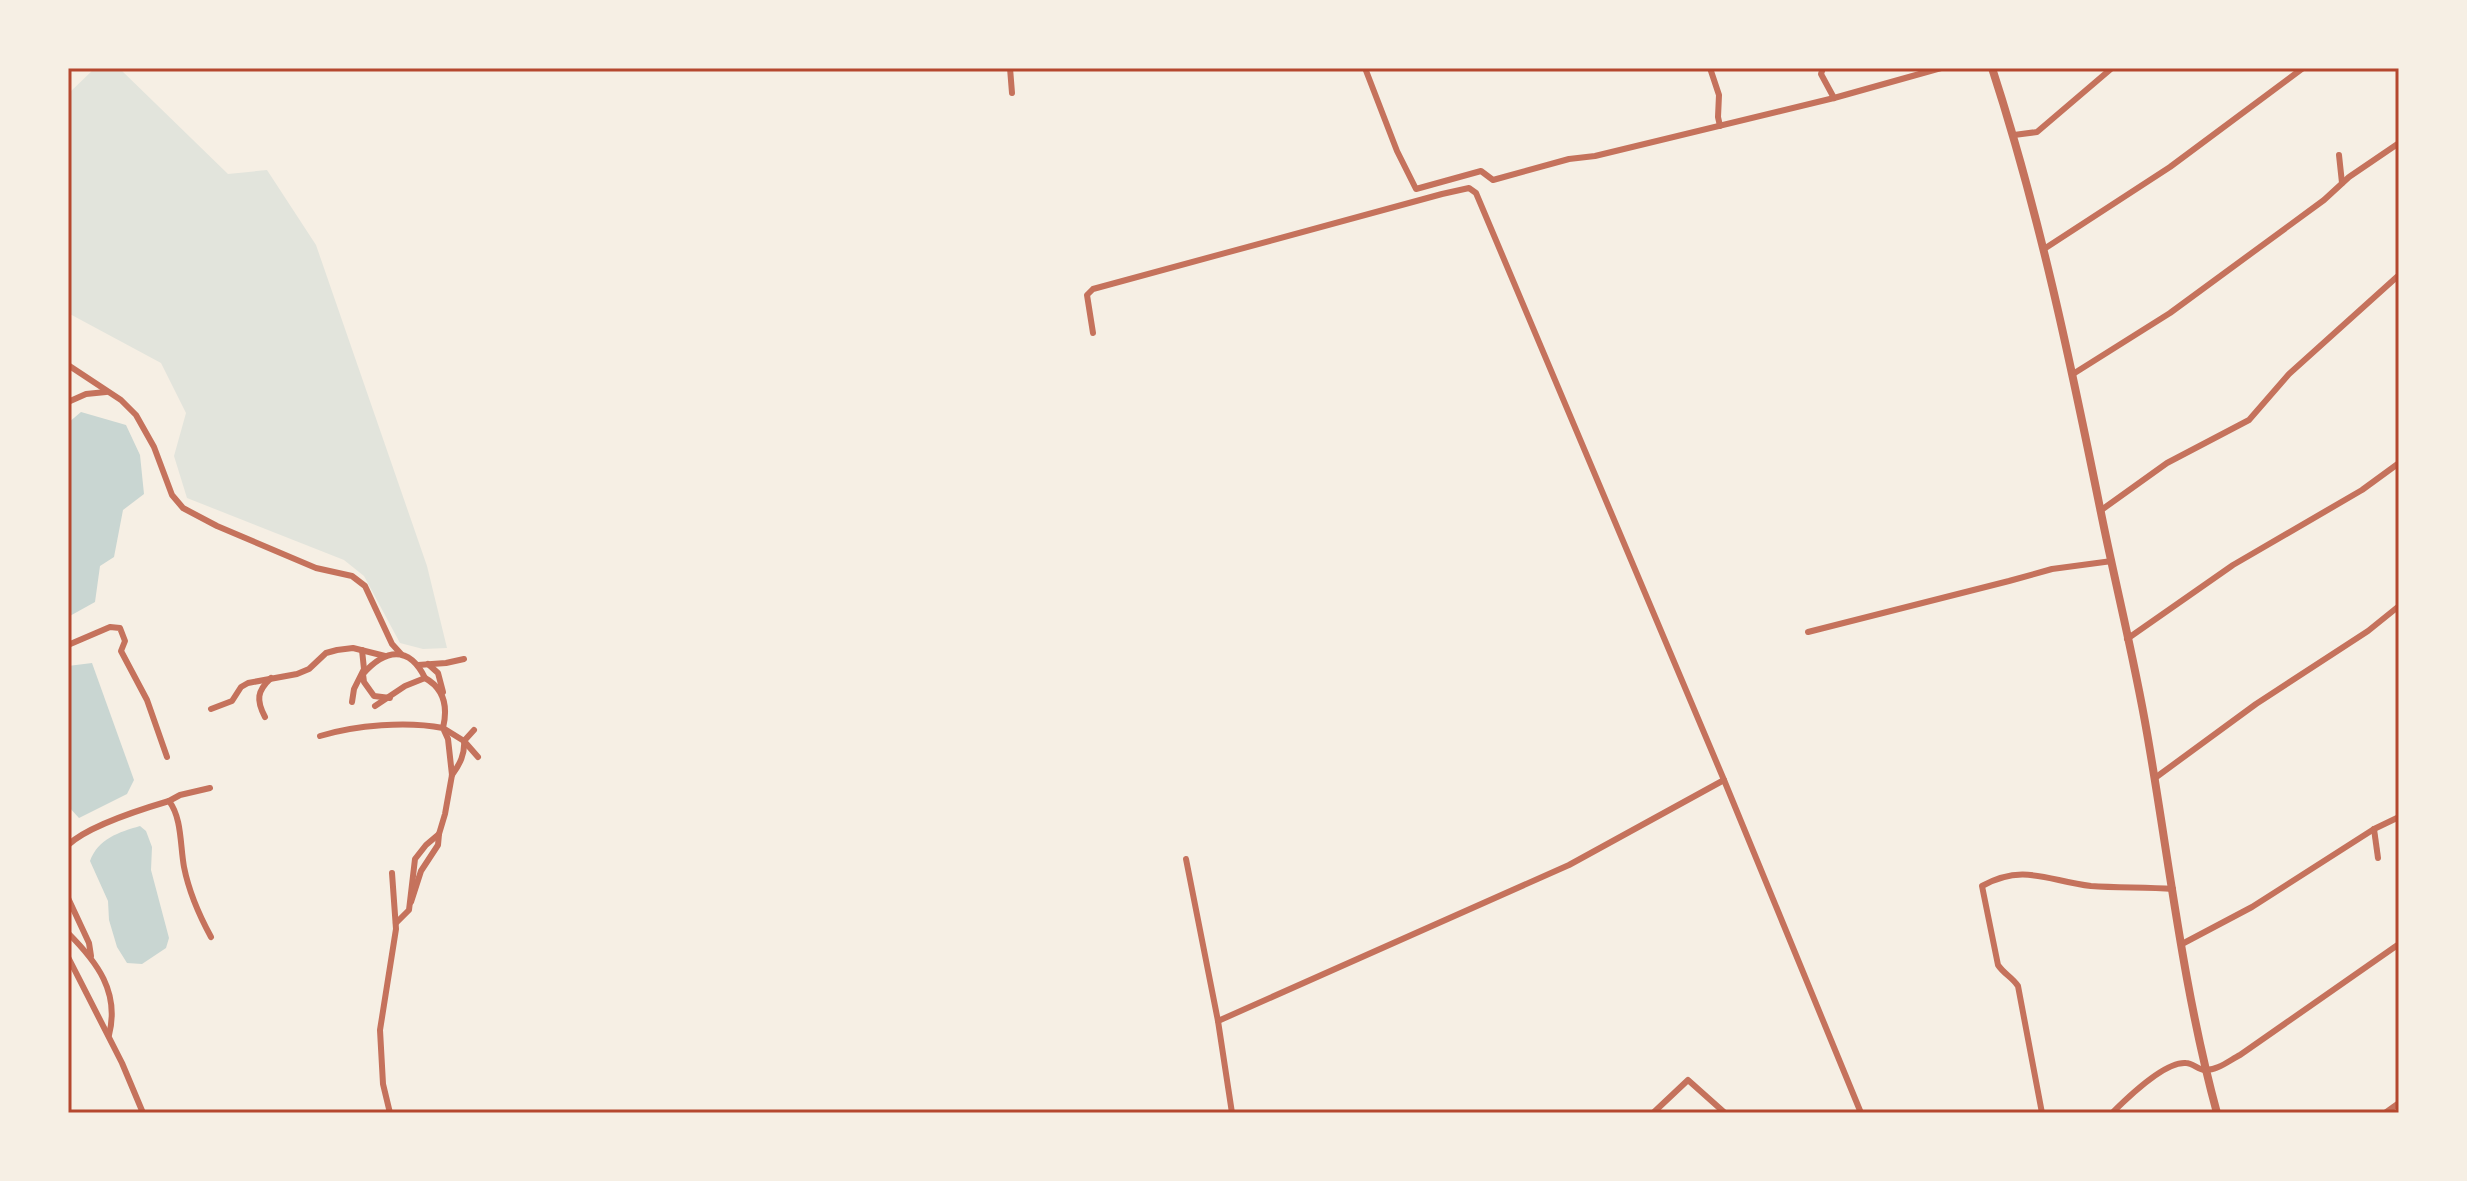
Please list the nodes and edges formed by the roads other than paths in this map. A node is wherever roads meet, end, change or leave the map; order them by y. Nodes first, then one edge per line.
1 (1010, 68) edge
2 (1365, 68) edge
3 (1710, 68) edge
4 (1823, 68) edge
5 (1941, 68) edge
6 (1992, 68) edge
7 (2112, 68) edge
8 (2303, 68) edge
9 (1012, 93) dead end
10 (1834, 98) junction
11 (1720, 126) junction
12 (2014, 135) junction
13 (2399, 143) edge
14 (2339, 155) dead end
15 (2342, 183) junction
16 (2044, 249) junction
17 (2399, 275) edge
18 (1093, 333) dead end
19 (68, 365) edge
20 (2073, 374) junction
21 (106, 392) junction
22 (68, 402) edge
23 (2399, 463) edge
24 (2100, 511) junction
25 (2112, 561) junction
26 (2399, 606) edge
27 (1808, 632) dead end
28 (2127, 639) junction
29 (68, 645) edge
30 (362, 650) junction
31 (402, 655) junction
32 (385, 656) junction
33 (464, 659) dead end
34 (428, 664) junction
35 (418, 665) junction
36 (363, 674) junction
37 (271, 678) junction
38 (425, 678) junction
39 (253, 681) junction
40 (261, 688) junction
41 (443, 695) junction
42 (390, 698) junction
43 (352, 702) dead end
44 (375, 706) dead end
45 (211, 709) dead end
46 (265, 717) dead end
47 (443, 728) junction
48 (474, 730) dead end
49 (320, 736) dead end
50 (464, 741) junction
51 (167, 757) dead end
52 (478, 757) dead end
53 (452, 775) junction
54 (2155, 778) junction
55 (1724, 780) junction
56 (210, 788) dead end
57 (169, 801) junction
58 (2399, 817) edge
59 (2374, 829) junction
60 (439, 834) junction
61 (68, 845) edge
62 (2378, 858) dead end
63 (1186, 859) dead end
64 (392, 873) dead end
65 (2173, 889) junction
66 (68, 898) edge
67 (409, 910) junction
68 (396, 923) junction
69 (68, 933) edge
70 (211, 937) dead end
71 (2182, 944) junction
72 (2399, 944) edge
73 (91, 956) junction
74 (68, 957) edge
75 (1218, 1021) junction
76 (109, 1037) junction
77 (2205, 1070) junction
78 (2399, 1103) edge
79 (143, 1113) edge
80 (390, 1113) edge
81 (1232, 1113) edge
82 (1653, 1113) edge
83 (1725, 1113) edge
84 (1861, 1113) edge
85 (2042, 1113) edge
86 (2112, 1113) edge
87 (2217, 1113) edge
88 (2385, 1113) edge

1 - 9 street
2 - 11 street
3 - 11 street
4 - 10 street
5 - 10 street
6 - 12 street
7 - 12 street
8 - 16 street
10 - 11 street
12 - 16 street
13 - 15 street
14 - 15 street
15 - 20 street
16 - 20 street
17 - 24 street
18 - 55 street
19 - 21 street
20 - 24 street
21 - 22 street
21 - 31 street
23 - 28 street
24 - 25 street
25 - 27 street
25 - 28 street
26 - 54 street
28 - 54 street
29 - 51 street
30 - 32 street
30 - 36 street
30 - 37 street
31 - 32 street
31 - 35 street
32 - 36 street
33 - 34 street
34 - 35 street
34 - 41 street
35 - 38 street
36 - 42 street
36 - 43 street
37 - 39 street
37 - 40 street
38 - 41 street
38 - 42 street
39 - 40 street
39 - 45 street
40 - 46 street
41 - 47 street
42 - 44 street
47 - 49 street
47 - 50 street
47 - 53 street
48 - 50 street
50 - 52 street
50 - 53 street
53 - 60 street
54 - 65 street
55 - 75 street
55 - 84 street
56 - 57 street
57 - 61 street
57 - 70 street
58 - 59 street
59 - 62 street
59 - 71 street
60 - 67 street
60 - 67 street
63 - 75 street
64 - 68 street
65 - 71 street
65 - 85 street
66 - 73 street
67 - 68 street
68 - 80 street
69 - 73 street
71 - 77 street
72 - 77 street
73 - 76 street
74 - 76 street
75 - 81 street
76 - 79 street
77 - 86 street
77 - 87 street
78 - 88 street
82 - 83 street

